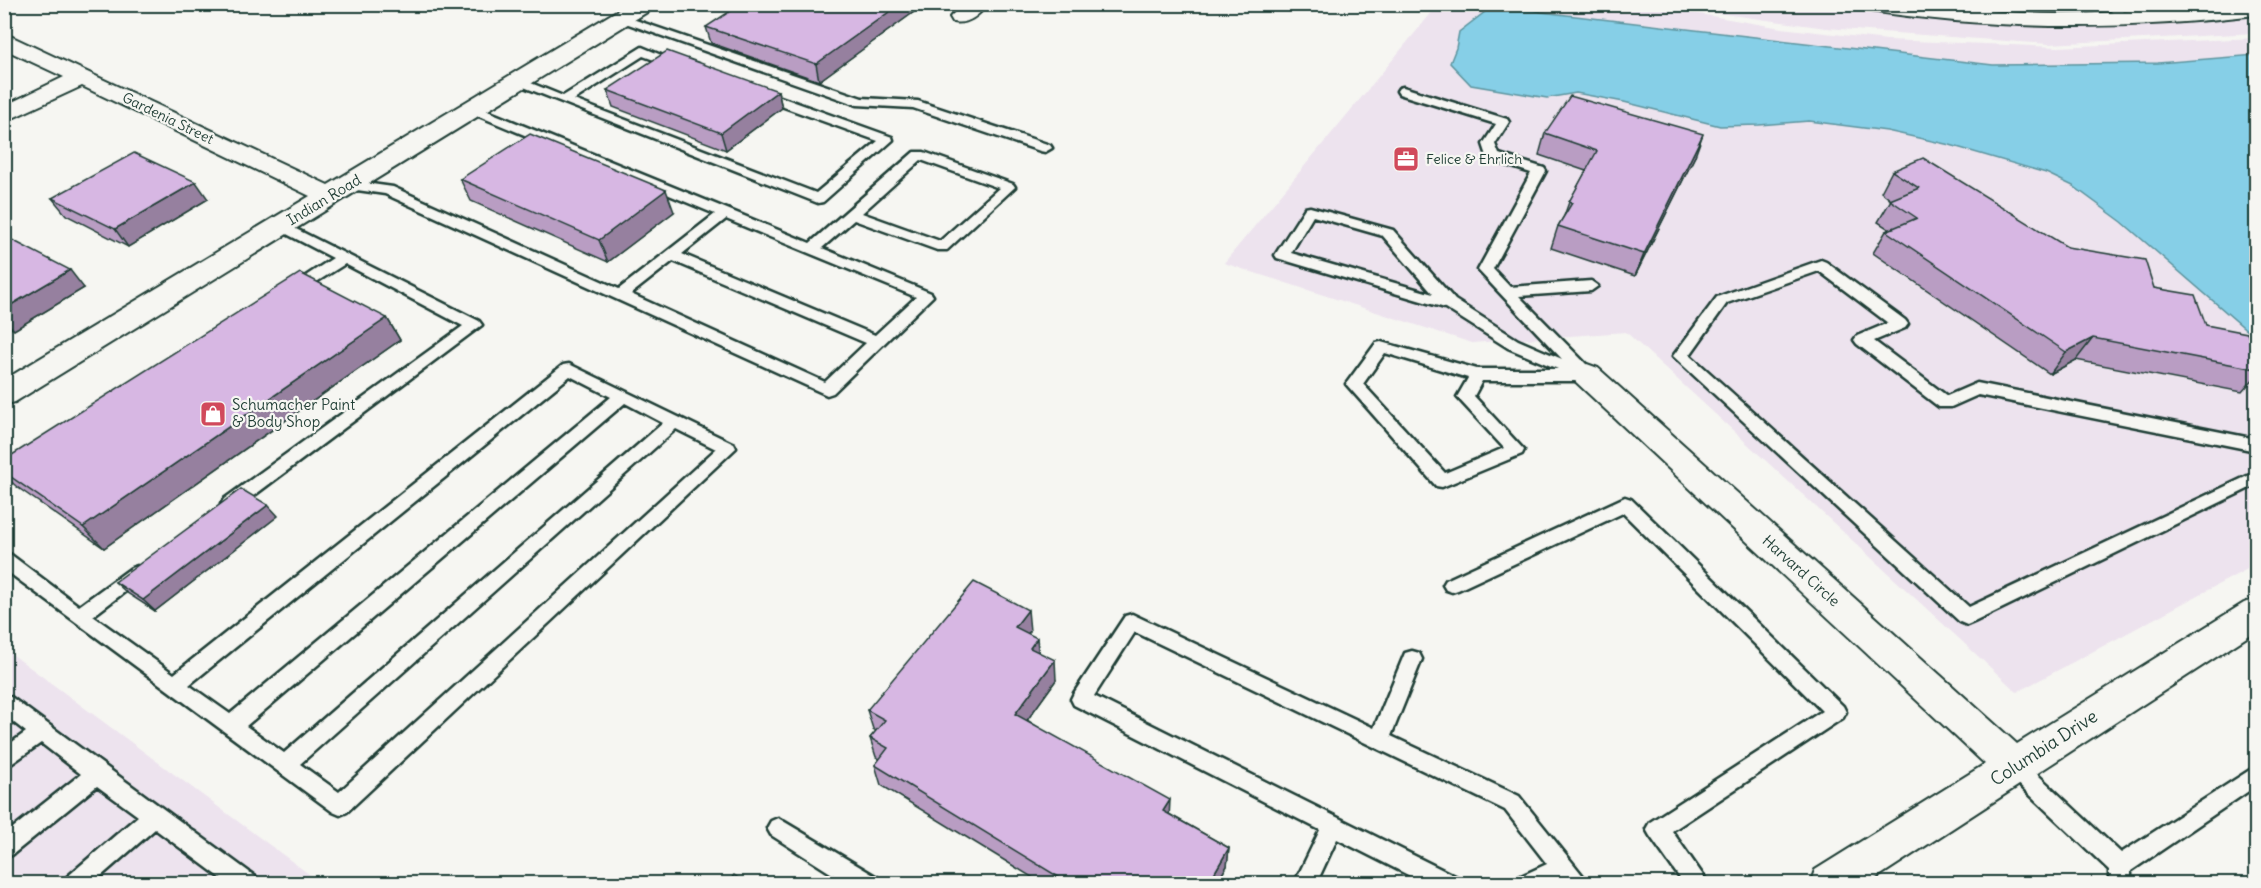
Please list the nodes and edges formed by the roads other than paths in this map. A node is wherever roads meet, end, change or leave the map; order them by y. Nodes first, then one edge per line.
1 (644, 4) edge
2 (1874, 6) edge
3 (2256, 9) edge
4 (1984, 11) edge
5 (2117, 12) edge
6 (621, 18) junction
7 (4, 40) edge
8 (686, 67) edge
9 (83, 77) junction
10 (518, 82) junction
11 (742, 87) edge
12 (1403, 91) dead end
13 (565, 100) junction
14 (473, 109) junction
15 (4, 115) edge
16 (1045, 148) dead end
17 (341, 190) junction
18 (725, 213) junction
19 (852, 214) junction
20 (282, 226) junction
21 (812, 249) junction
22 (672, 255) junction
23 (344, 258) junction
24 (1590, 286) dead end
25 (1506, 292) junction
26 (284, 296) edge
27 (620, 296) junction
28 (1450, 304) junction
29 (877, 342) junction
30 (1477, 375) junction
31 (1587, 375) junction
32 (4, 394) edge
33 (623, 396) junction
34 (675, 421) junction
35 (2256, 445) edge
36 (2256, 478) edge
37 (214, 517) edge
38 (4, 559) edge
39 (146, 566) edge
40 (1452, 585) dead end
41 (2256, 613) edge
42 (79, 616) junction
43 (1412, 659) dead end
44 (174, 685) junction
45 (4, 704) edge
46 (231, 726) junction
47 (41, 732) junction
48 (1379, 740) junction
49 (4, 760) edge
50 (285, 765) junction
51 (2015, 767) junction
52 (96, 774) junction
53 (2256, 775) edge
54 (154, 816) junction
55 (1333, 825) junction
56 (778, 828) dead end
57 (4, 848) edge
58 (1570, 875) edge
59 (2120, 875) edge
60 (75, 884) edge
61 (248, 884) edge
62 (869, 884) edge
63 (1305, 884) edge
64 (1449, 884) edge
65 (1527, 884) edge
66 (1698, 884) edge
67 (1830, 884) edge

1 - 6 street, Indian Road
2 - 4 street
3 - 5 street
4 - 5 street
6 - 10 street, Indian Road
6 - 16 lane
7 - 9 street, Gardenia Street
8 - 13 lane
9 - 15 street
9 - 17 street, Gardenia Street
10 - 13 lane
10 - 14 street, Indian Road
11 - 13 lane
12 - 25 lane
14 - 17 street, Indian Road
14 - 18 lane
17 - 20 street, Indian Road
17 - 27 lane
18 - 21 lane
18 - 22 lane
19 - 19 lane
19 - 21 lane
20 - 23 lane
20 - 32 street, Indian Road
21 - 29 lane
22 - 27 lane
22 - 29 lane
23 - 26 lane
23 - 37 lane
24 - 25 lane
25 - 31 lane
27 - 29 lane
28 - 28 lane
28 - 31 lane
30 - 30 lane
30 - 31 lane
31 - 51 street, Harvard Circle
33 - 34 lane
33 - 44 lane
33 - 46 lane
34 - 50 lane
34 - 50 lane
35 - 36 lane
38 - 42 lane
39 - 42 lane
40 - 66 lane
41 - 51 street, Columbia Drive
42 - 44 lane
43 - 48 lane
44 - 46 lane
45 - 47 lane
46 - 50 lane
47 - 49 lane
47 - 52 lane
48 - 55 lane
48 - 58 lane
51 - 59 lane
51 - 67 street, Columbia Drive
52 - 54 lane
52 - 57 lane
53 - 59 lane
54 - 60 lane
54 - 61 lane
55 - 63 lane
55 - 64 lane
56 - 62 lane
58 - 65 lane

